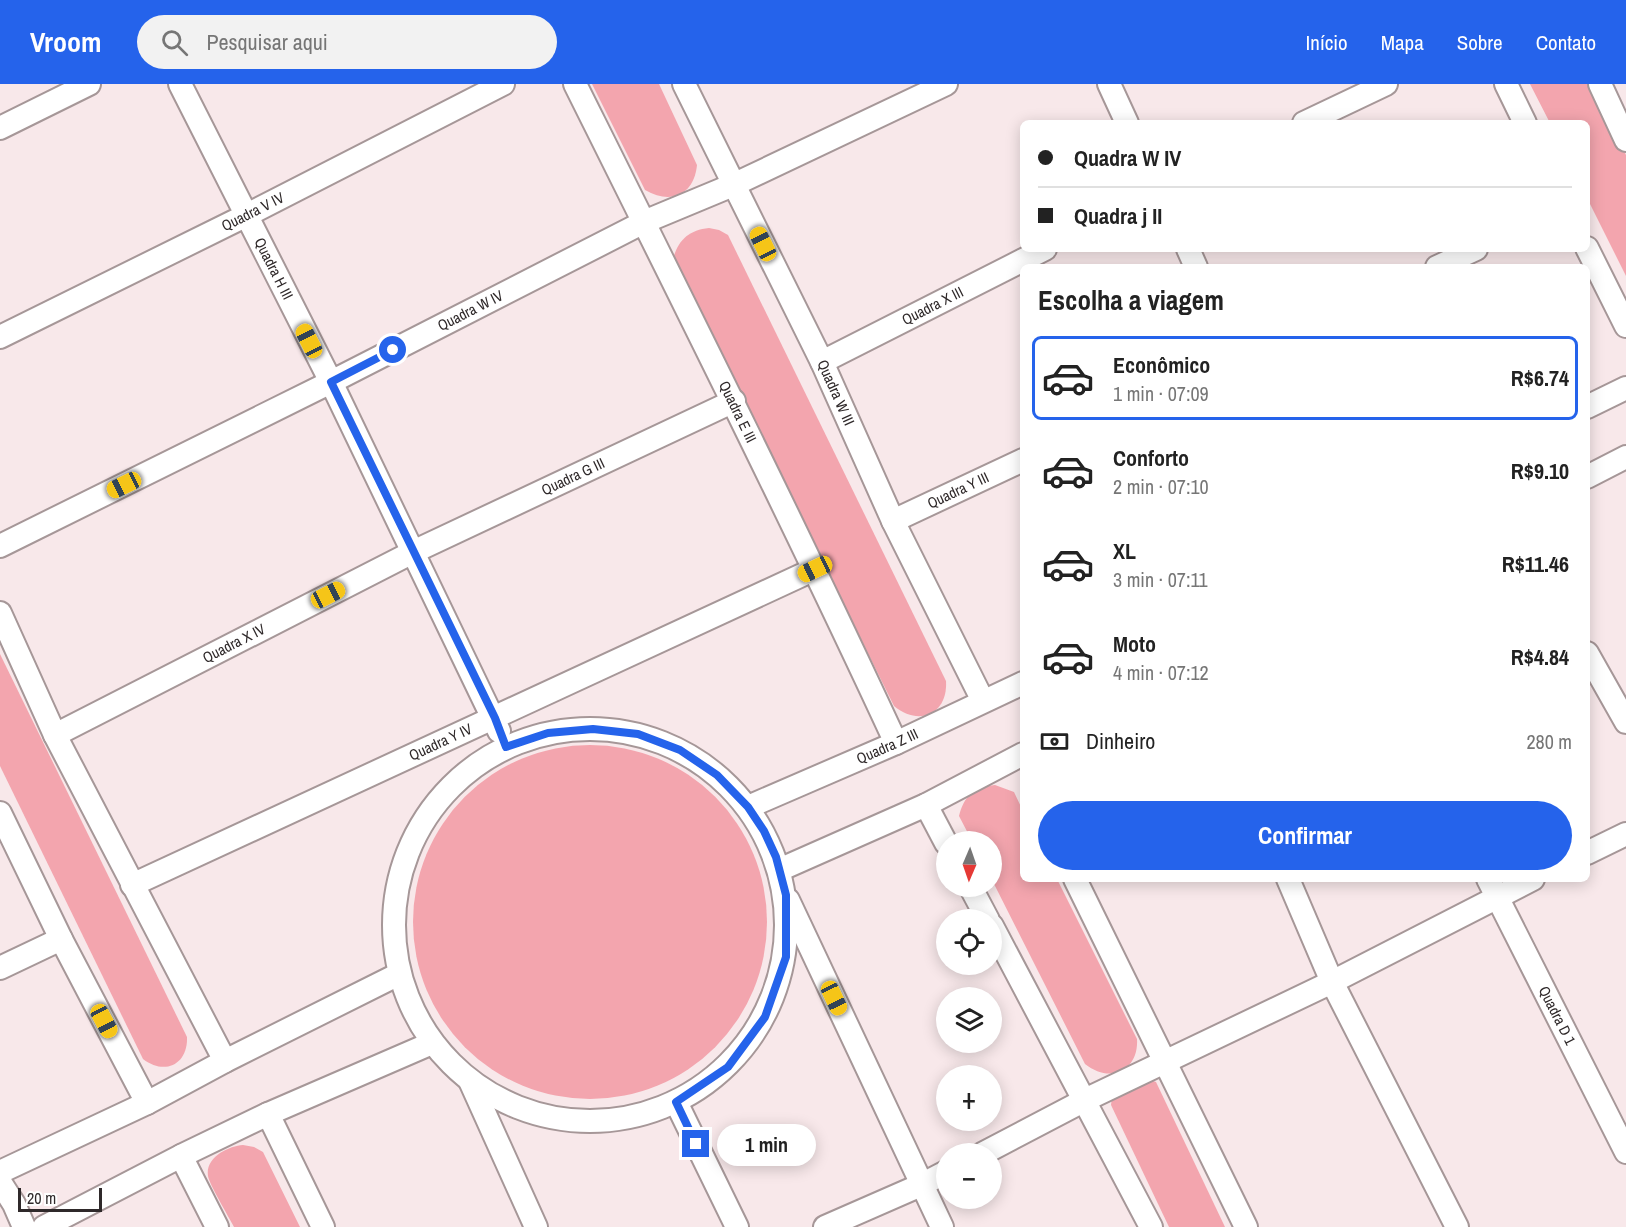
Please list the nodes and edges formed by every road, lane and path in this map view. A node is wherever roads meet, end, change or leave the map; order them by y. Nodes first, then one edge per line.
1 (89, 84) edge
2 (180, 84) edge
3 (503, 84) edge
4 (575, 84) edge
5 (684, 84) edge
6 (946, 84) edge
7 (1109, 84) edge
8 (1386, 84) edge
9 (1506, 84) edge
10 (1600, 84) edge
11 (1126, 120) edge
12 (1310, 120) edge
13 (1524, 120) edge
14 (0, 128) edge
15 (1626, 140) edge
16 (733, 185) junction
17 (245, 216) junction
18 (644, 222) junction
19 (1039, 252) edge
20 (1470, 252) edge
21 (1589, 252) edge
22 (1444, 264) edge
23 (1626, 326) edge
24 (0, 338) edge
25 (822, 362) junction
26 (331, 382) junction
27 (1626, 388) edge
28 (734, 400) junction
29 (1590, 406) edge
30 (1626, 457) edge
31 (1020, 461) edge
32 (1590, 475) edge
33 (893, 521) junction
34 (0, 546) edge
35 (412, 552) junction
36 (815, 569) junction
37 (0, 613) edge
38 (1590, 658) edge
39 (1020, 684) edge
40 (983, 701) junction
41 (495, 718) junction
42 (1626, 722) edge
43 (56, 735) junction
44 (896, 743) junction
45 (506, 747) junction
46 (1020, 762) edge
47 (926, 804) junction
48 (748, 807) junction
49 (0, 813) edge
50 (940, 831) edge
51 (1626, 834) edge
52 (1590, 852) edge
53 (779, 870) junction
54 (1076, 882) edge
55 (1289, 882) edge
56 (1519, 882) edge
57 (132, 885) junction
58 (1492, 888) edge
59 (786, 895) junction
60 (61, 939) junction
61 (1002, 945) edge
62 (0, 968) edge
63 (399, 974) junction
64 (1332, 982) junction
65 (432, 1043) junction
66 (225, 1061) junction
67 (1165, 1062) junction
68 (470, 1081) junction
69 (1085, 1100) junction
70 (676, 1102) junction
71 (147, 1103) junction
72 (268, 1114) junction
73 (1002, 1144) edge
74 (1626, 1152) edge
75 (181, 1156) junction
76 (0, 1172) edge
77 (936, 1177) edge
78 (0, 1182) edge
79 (921, 1185) junction
80 (24, 1227) edge
81 (44, 1227) edge
82 (217, 1227) edge
83 (323, 1227) edge
84 (536, 1227) edge
85 (737, 1227) edge
86 (825, 1227) edge
87 (942, 1227) edge
88 (1151, 1227) edge
89 (1246, 1227) edge
90 (1457, 1227) edge

1 - 14 street
2 - 17 street, Quadra H III
3 - 17 street, Quadra V IV
4 - 18 street, Quadra E III
5 - 16 street, Quadra W III
6 - 16 street, Quadra W IV
7 - 11 street
8 - 12 street
9 - 13 street
10 - 15 street
16 - 18 street, Quadra W IV
16 - 25 street, Quadra W III
17 - 24 street, Quadra V IV
17 - 26 street, Quadra H III
18 - 26 street, Quadra W IV
18 - 28 street, Quadra E III
19 - 25 street, Quadra X III
20 - 22 street
21 - 23 street
25 - 33 street, Quadra W III
26 - 34 street, Quadra W IV
26 - 35 street, Quadra H III
27 - 29 street
28 - 35 street, Quadra G III
28 - 36 street, Quadra E III
30 - 32 street
31 - 33 street, Quadra Y III
33 - 40 street, Quadra W III
35 - 41 street, Quadra H III
35 - 43 street, Quadra X IV
36 - 41 street, Quadra Y IV
36 - 44 street, Quadra E III
37 - 43 street
38 - 42 street
39 - 40 street, Quadra Z III
40 - 44 street, Quadra Z III
41 - 45 street, Quadra H III
41 - 57 street, Quadra Y IV
43 - 57 street
44 - 48 street, Quadra Z III
45 - 48 street
45 - 63 street
46 - 47 street
47 - 50 street
47 - 53 street
48 - 53 street
49 - 60 street
51 - 52 street
53 - 59 street
54 - 67 street
55 - 64 street
56 - 58 street
57 - 66 street
58 - 64 street
58 - 74 street, Quadra D 1
59 - 70 street
59 - 79 street
60 - 62 street
60 - 71 street
61 - 69 street
63 - 65 street
63 - 66 street
64 - 67 street
64 - 90 street
65 - 68 street
65 - 72 street
66 - 71 street
67 - 69 street
67 - 89 street
68 - 70 street
68 - 84 street
69 - 73 street
69 - 88 street
70 - 85 street
71 - 76 street
72 - 75 street
72 - 83 street
75 - 81 street
75 - 82 street
77 - 79 street
78 - 80 street
79 - 86 street
79 - 87 street

